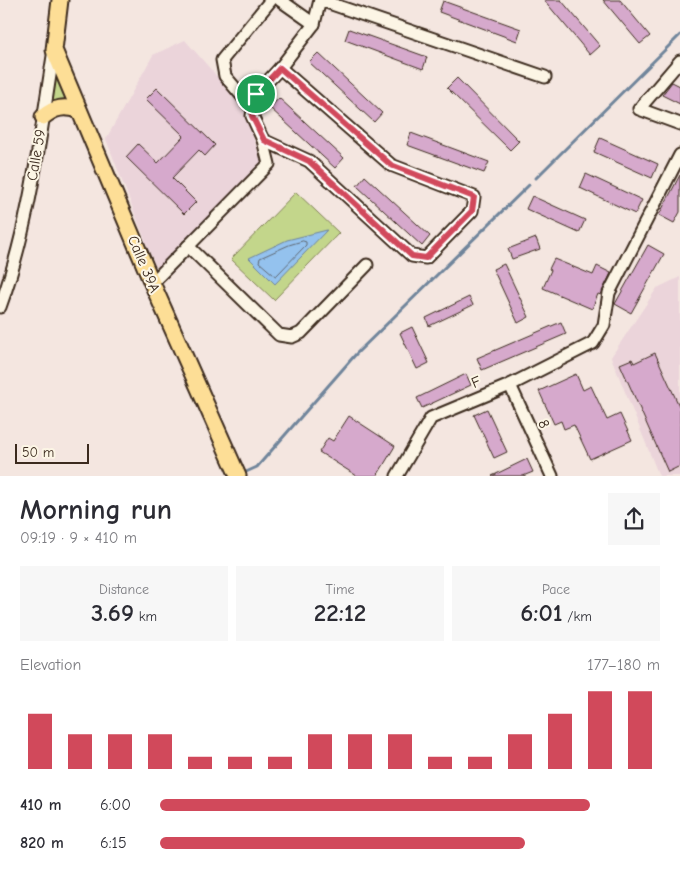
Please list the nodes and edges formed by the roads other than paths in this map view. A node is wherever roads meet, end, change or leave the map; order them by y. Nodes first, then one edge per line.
1 (60, 0) edge
2 (271, 0) edge
3 (280, 0) edge
4 (320, 0) edge
5 (314, 24) junction
6 (54, 50) junction
7 (680, 61) edge
8 (280, 68) junction
9 (545, 77) dead end
10 (253, 109) junction
11 (79, 110) junction
12 (43, 117) junction
13 (680, 124) edge
14 (264, 140) junction
15 (680, 155) edge
16 (188, 246) junction
17 (367, 265) dead end
18 (152, 284) junction
19 (0, 307) edge
20 (510, 385) junction
21 (238, 476) edge
22 (397, 476) edge
23 (552, 476) edge

1 - 6 main road, Calle 59
2 - 10 street
3 - 5 street
4 - 5 street
4 - 9 street
5 - 8 street
6 - 11 main road, Calle 39A
6 - 12 street, Calle 59
7 - 13 street
8 - 10 street
8 - 14 street
10 - 14 street
11 - 12 main road
11 - 18 main road, Calle 39A
12 - 19 street, Calle 59
14 - 16 street
15 - 20 street, F
16 - 17 street
16 - 18 street
18 - 21 main road, Calle 39A
20 - 22 street, F
20 - 23 street, 8

